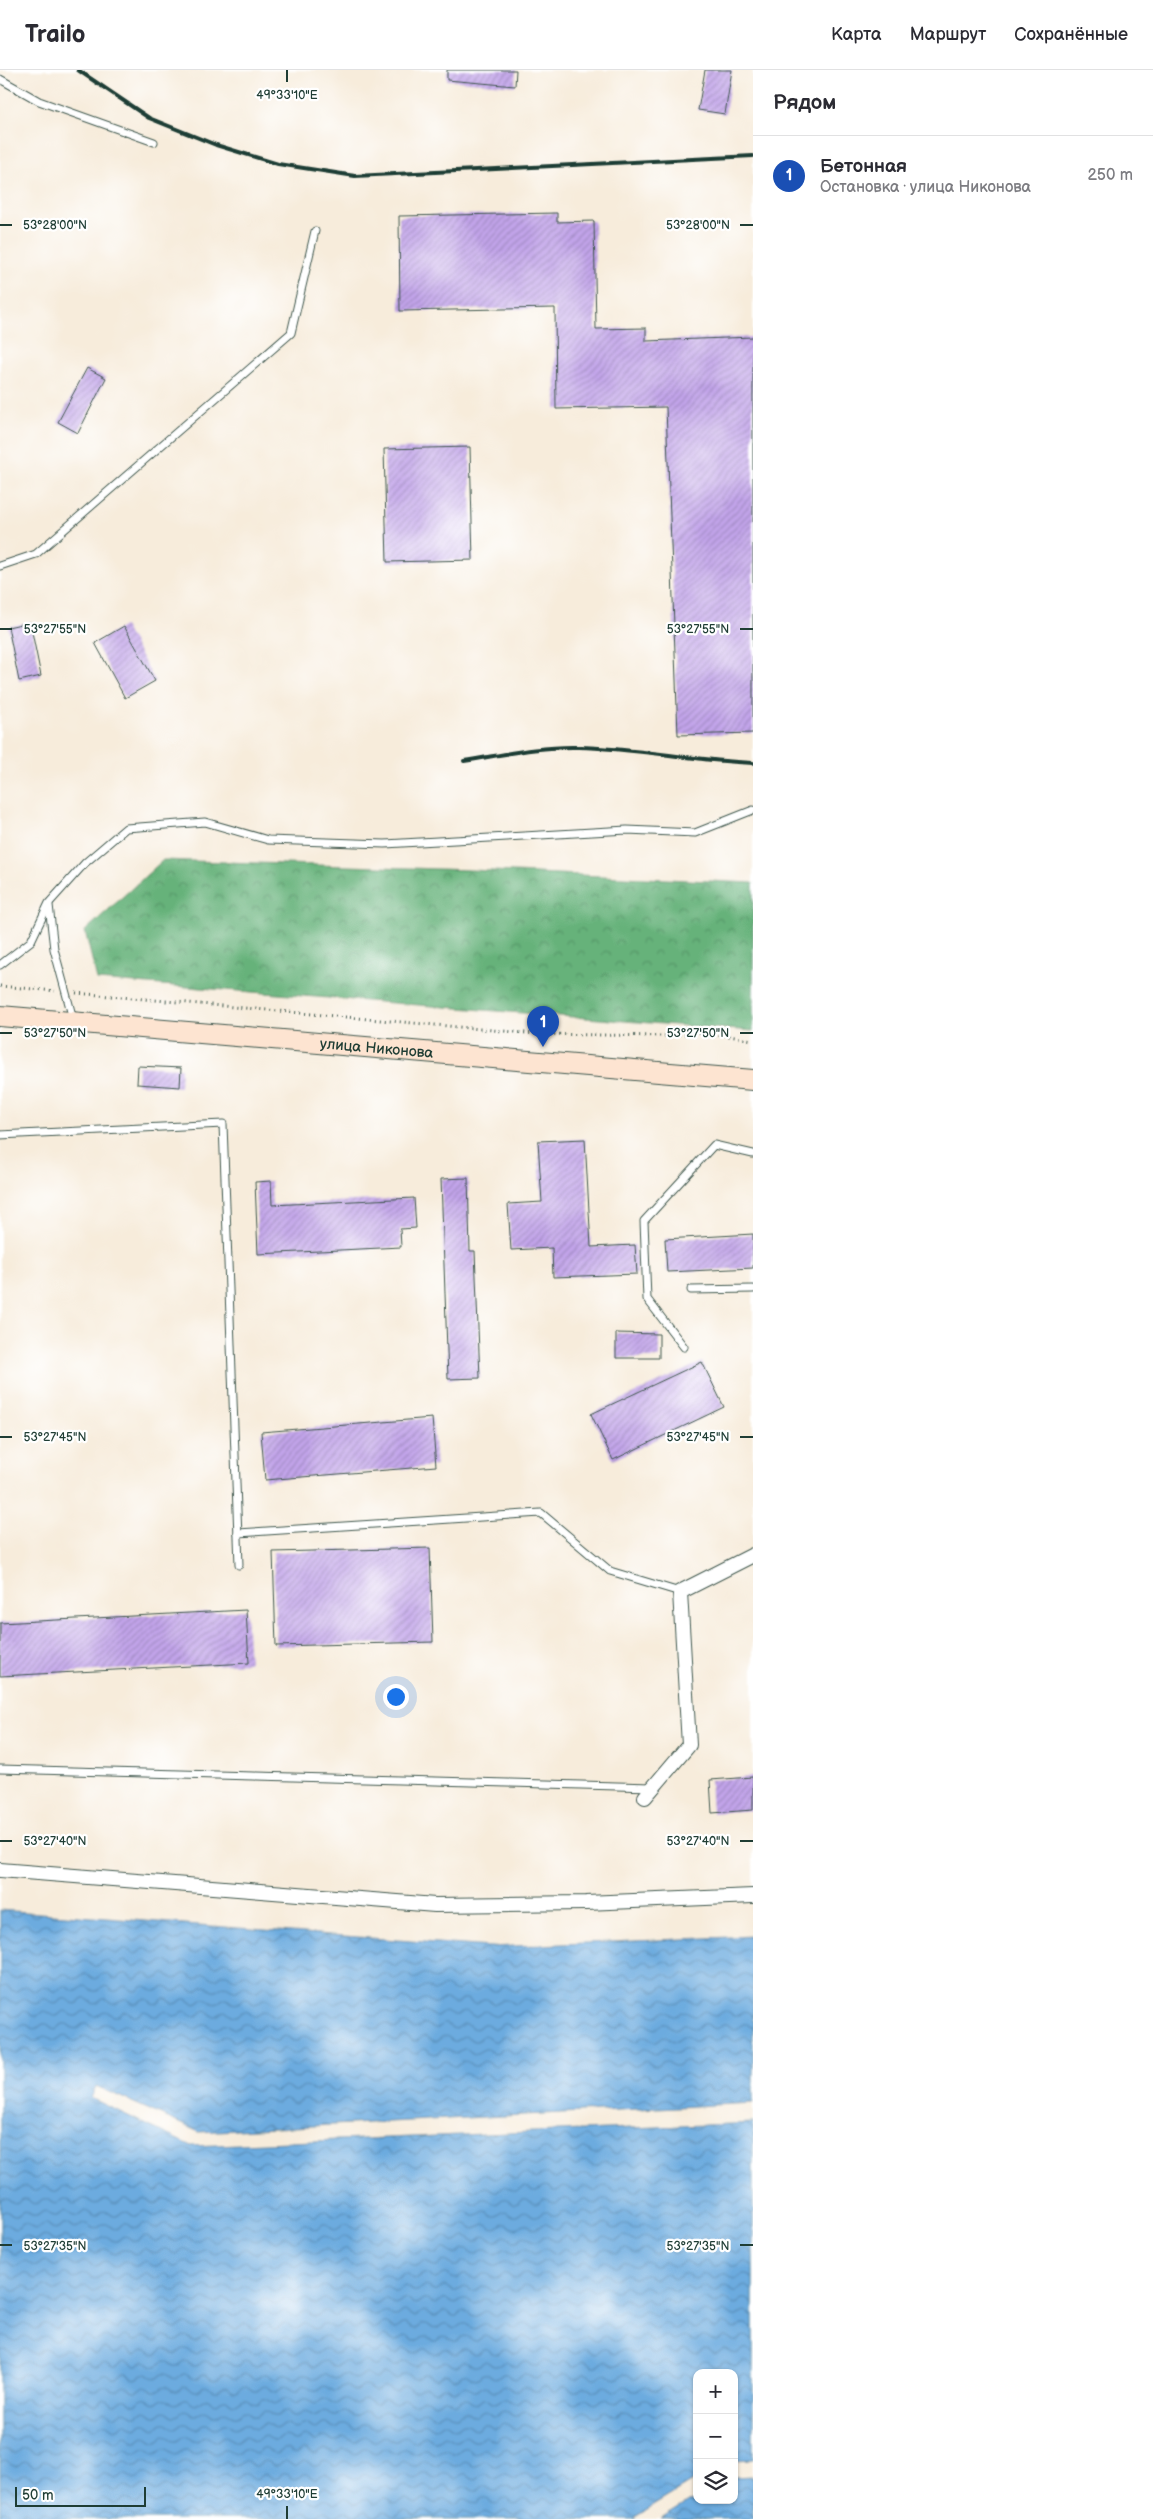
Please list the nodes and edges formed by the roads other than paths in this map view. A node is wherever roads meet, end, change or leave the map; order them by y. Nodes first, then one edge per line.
1 (0, 79) edge
2 (154, 142) dead end
3 (315, 231) dead end
4 (0, 566) edge
5 (753, 810) edge
6 (49, 903) junction
7 (0, 966) edge
8 (0, 1016) edge
9 (73, 1022) junction
10 (753, 1080) edge
11 (0, 1135) edge
12 (753, 1154) edge
13 (753, 1289) edge
14 (692, 1290) dead end
15 (684, 1347) dead end
16 (238, 1533) junction
17 (753, 1555) edge
18 (239, 1565) dead end
19 (680, 1592) junction
20 (0, 1769) edge
21 (649, 1792) joint
22 (0, 1870) edge
23 (753, 1896) edge

1 - 2 lane
3 - 4 lane
5 - 6 lane
6 - 7 lane
6 - 9 lane
8 - 9 main road, улица Никонова
9 - 10 main road, улица Никонова
11 - 16 lane
12 - 15 lane
13 - 14 lane
16 - 18 lane
16 - 19 lane
17 - 19 street
19 - 21 street
20 - 21 lane
22 - 23 street

